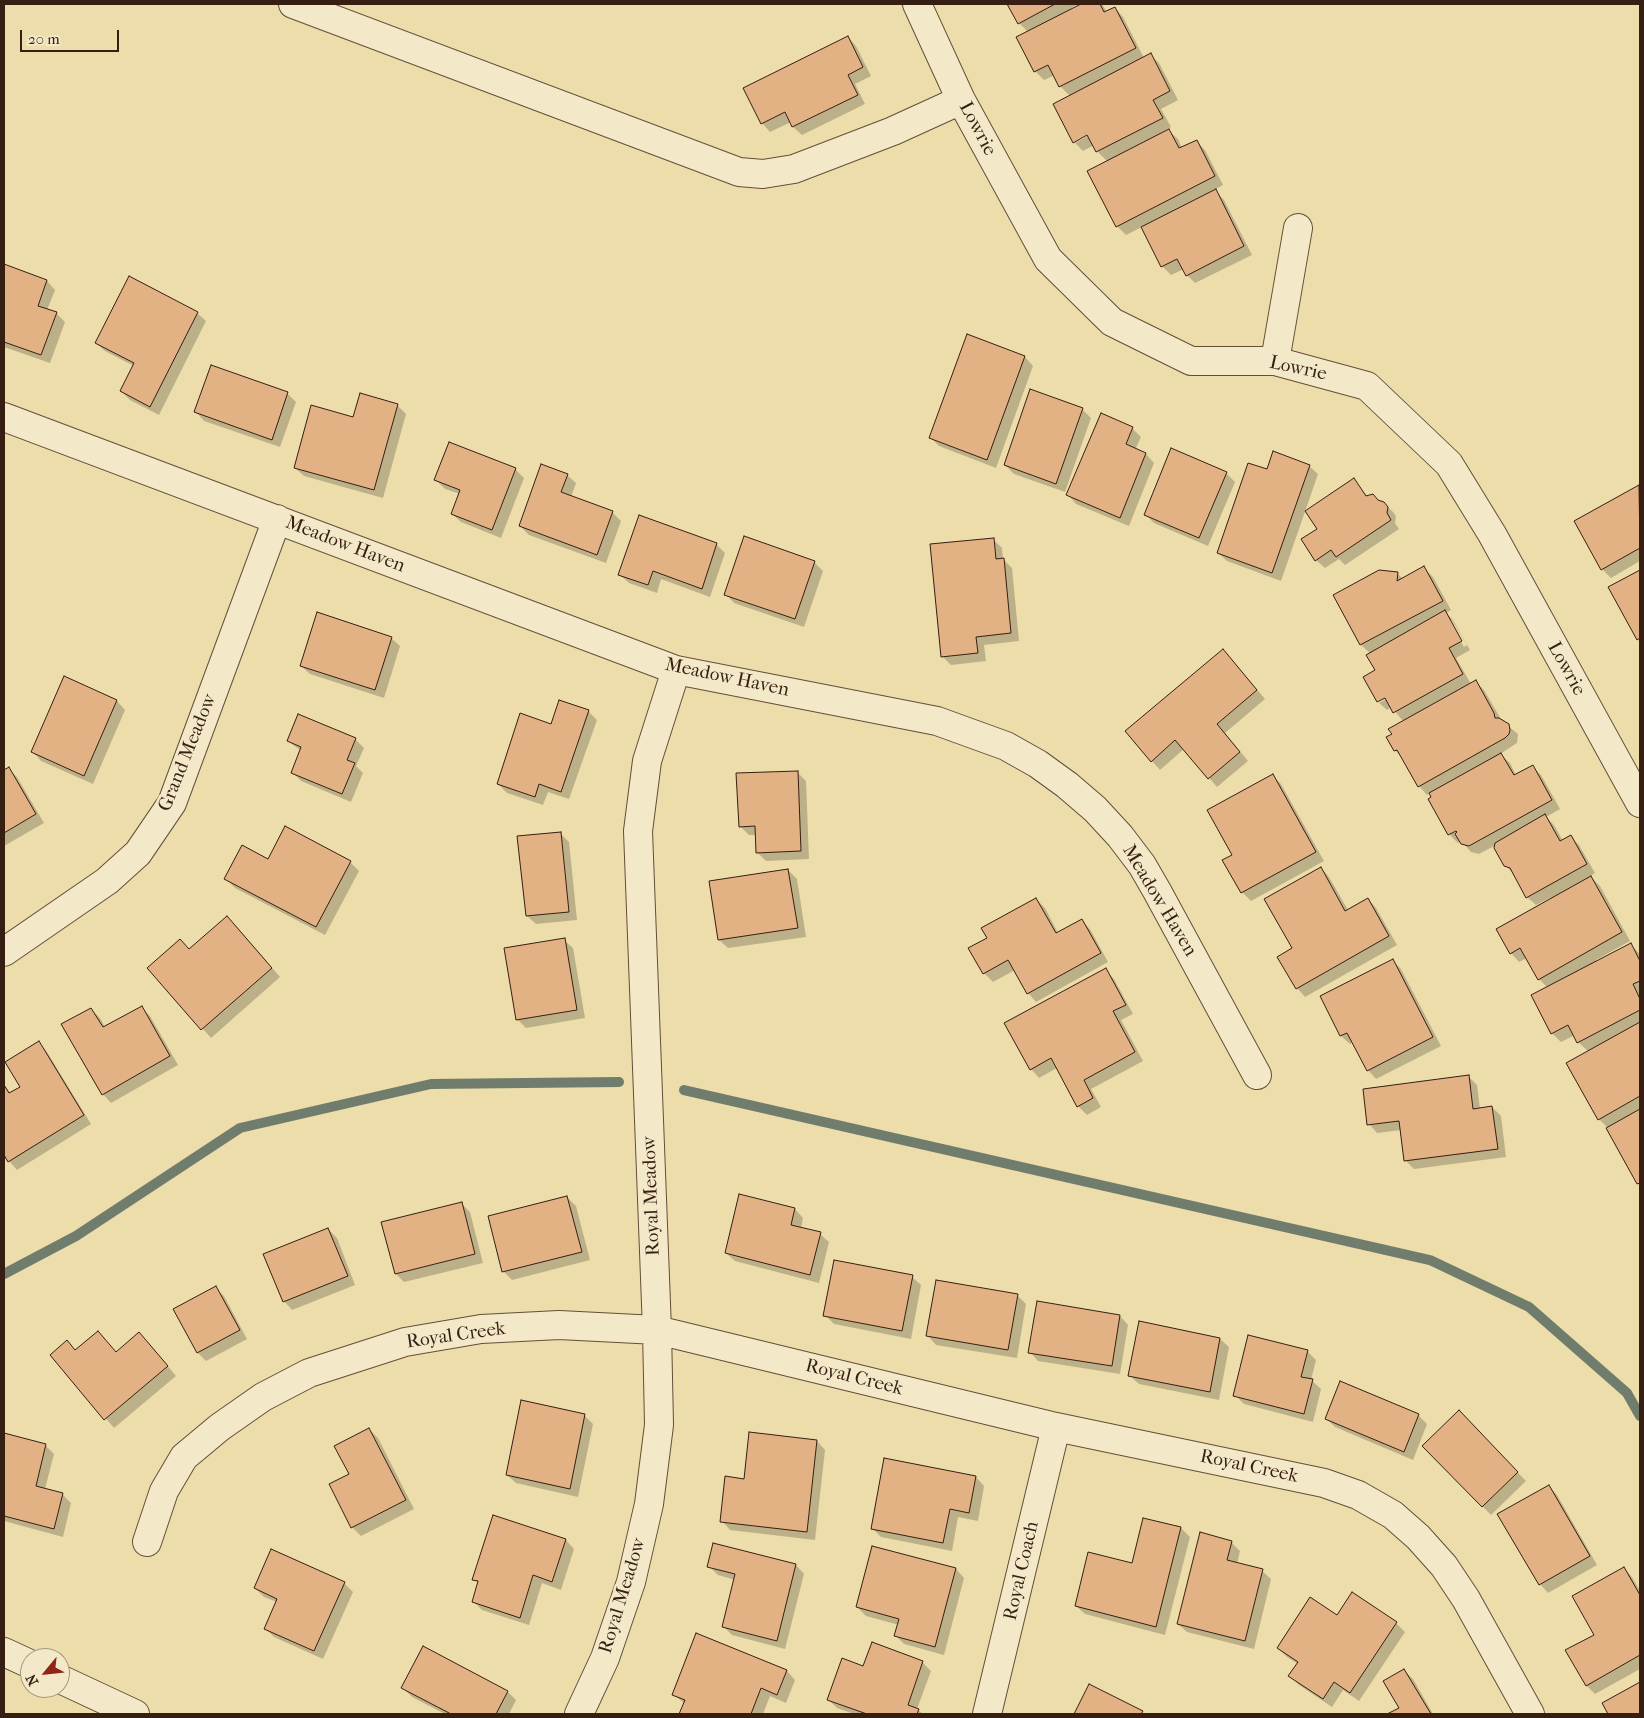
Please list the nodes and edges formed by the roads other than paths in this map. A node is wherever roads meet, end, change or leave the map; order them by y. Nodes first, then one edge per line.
1 (293, 4) edge
2 (917, 4) edge
3 (961, 100) junction
4 (1298, 228) dead end
5 (1275, 361) junction
6 (4, 417) edge
7 (277, 519) junction
8 (676, 670) junction
9 (1640, 803) edge
10 (4, 952) edge
11 (1257, 1076) dead end
12 (658, 1330) junction
13 (1056, 1427) junction
14 (147, 1542) dead end
15 (4, 1652) edge
16 (20, 1659) edge
17 (70, 1684) edge
18 (135, 1714) edge
19 (579, 1714) edge
20 (987, 1714) edge
21 (1530, 1714) edge

1 - 3 street
2 - 3 street, Lowrie
3 - 5 street, Lowrie
4 - 5 street
5 - 9 street, Lowrie
6 - 7 street, Meadow Haven
7 - 8 street, Meadow Haven
7 - 10 street, Grand Meadow
8 - 11 street, Meadow Haven
8 - 12 street, Royal Meadow
12 - 13 street, Royal Creek
12 - 14 street, Royal Creek
12 - 19 street, Royal Meadow
13 - 20 street, Royal Coach
13 - 21 street, Royal Creek
15 - 16 street
17 - 18 street

